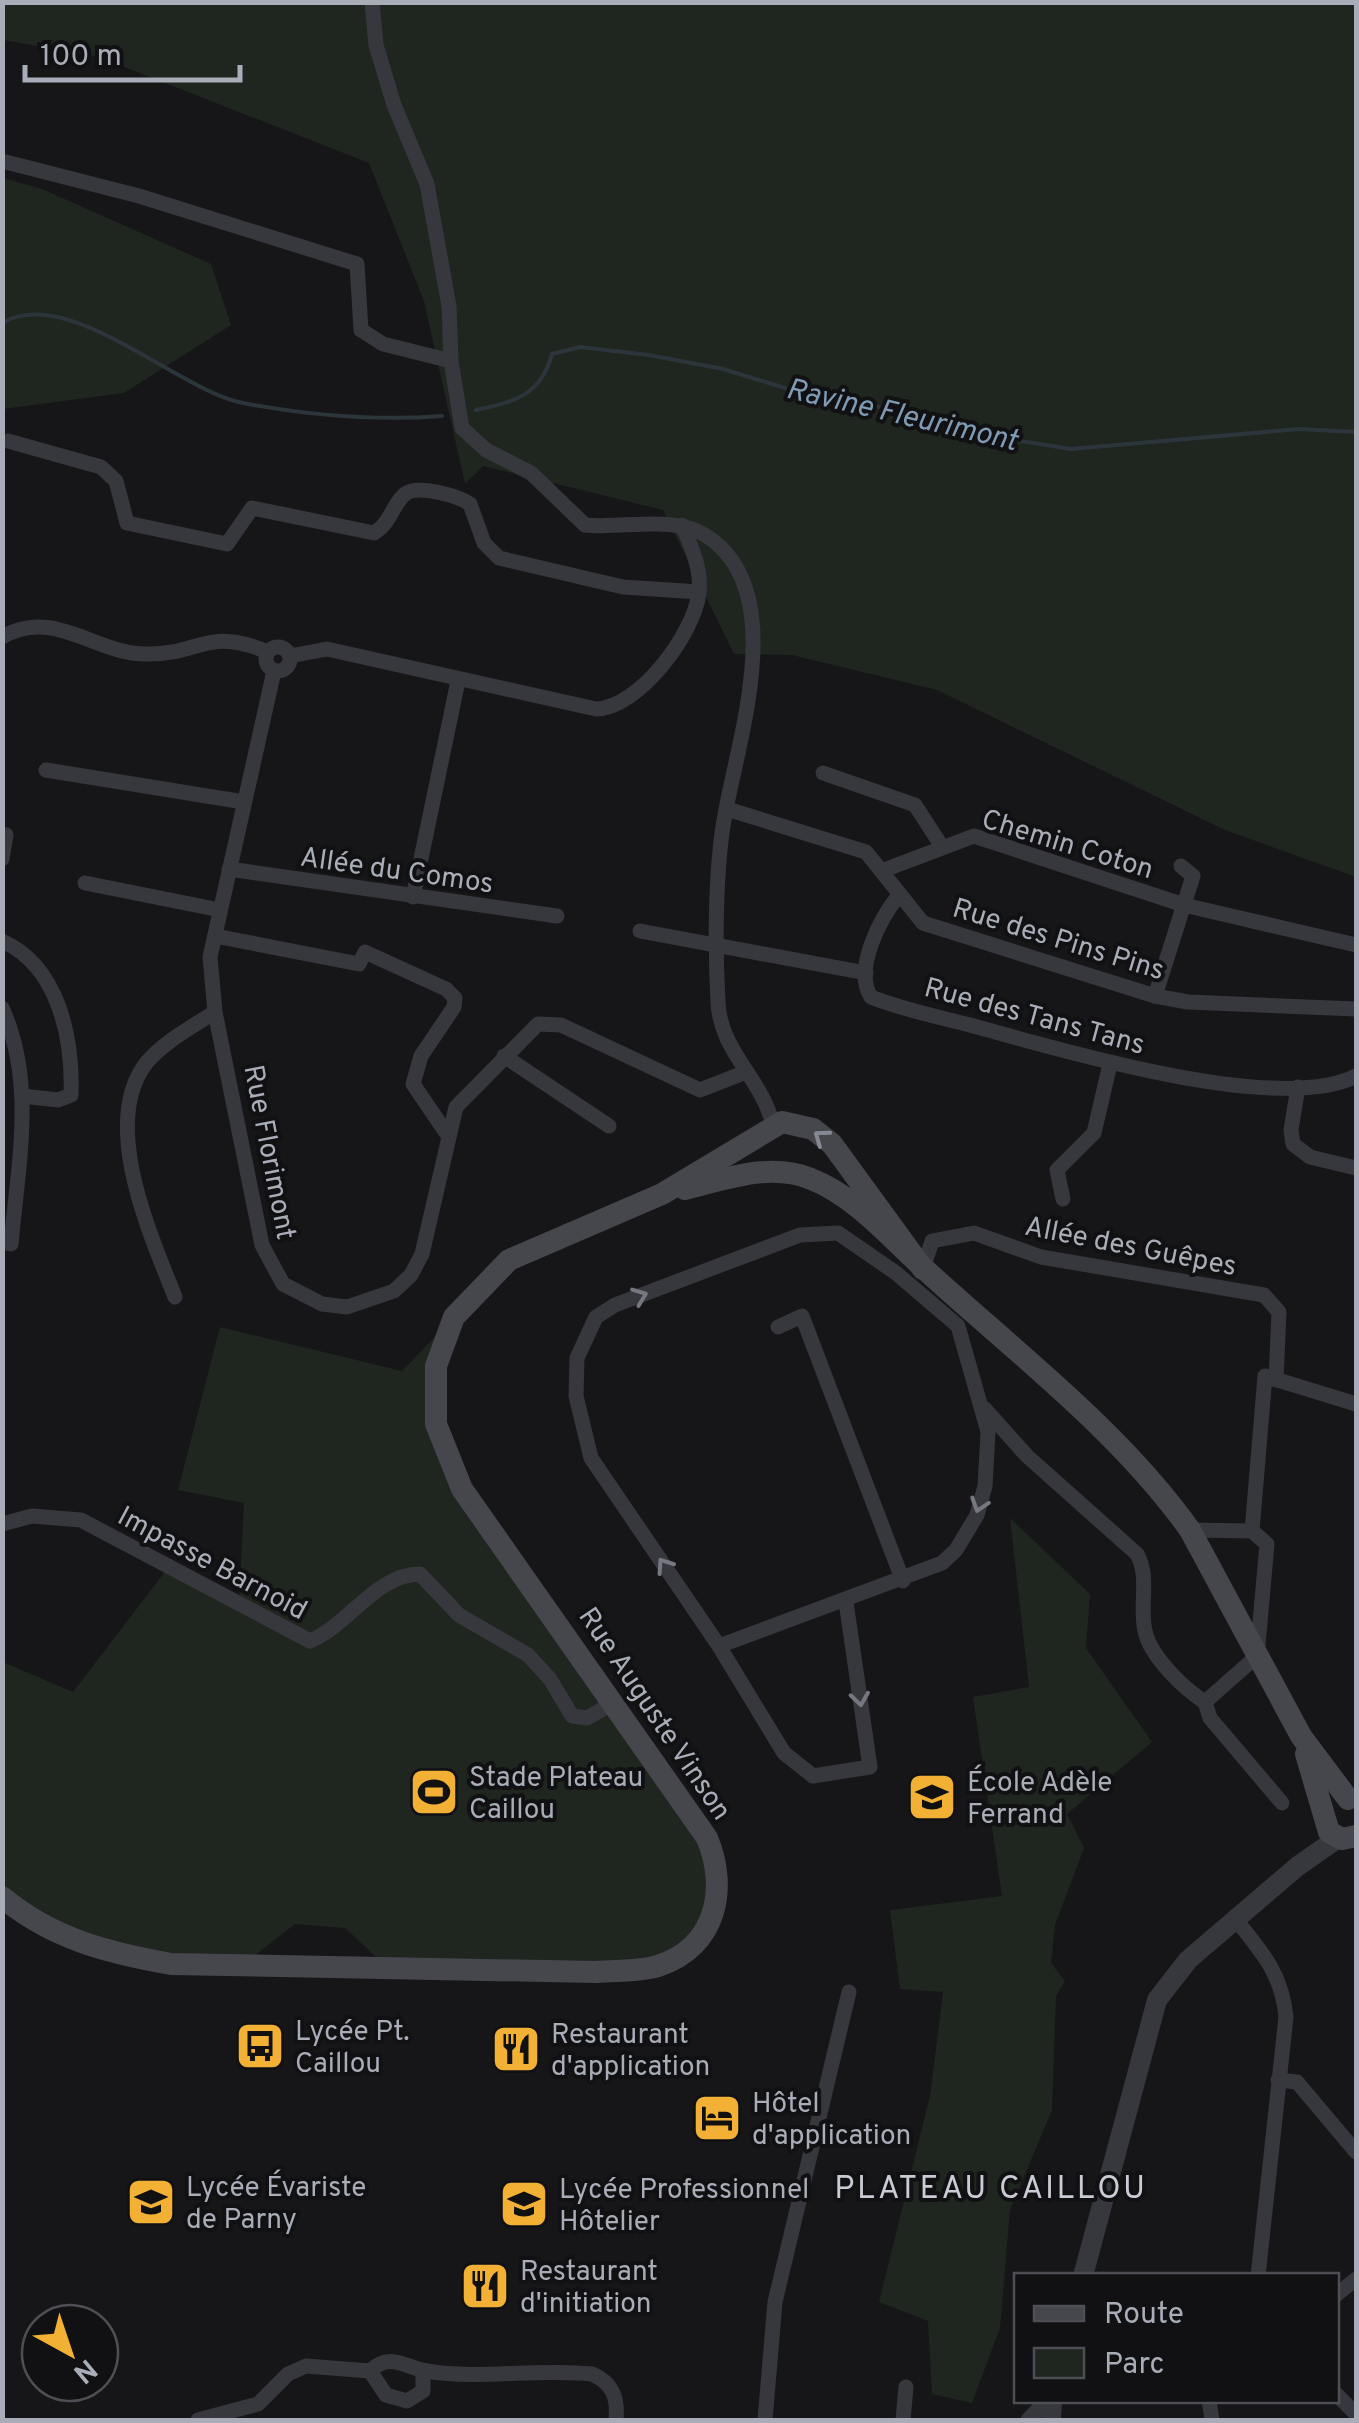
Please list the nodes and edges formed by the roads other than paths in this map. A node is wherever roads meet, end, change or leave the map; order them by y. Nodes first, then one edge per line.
1 (372, 2) edge
2 (2, 161) edge
3 (451, 360) junction
4 (8, 441) dead end
5 (682, 525) junction
6 (699, 592) junction
7 (2, 637) edge
8 (268, 652) junction
9 (290, 656) junction
10 (274, 671) junction
11 (458, 680) junction
12 (46, 770) dead end
13 (823, 773) dead end
14 (244, 802) junction
15 (727, 809) junction
16 (6, 836) dead end
17 (941, 845) junction
18 (2, 859) edge
19 (1181, 866) dead end
20 (229, 869) junction
21 (884, 870) junction
22 (85, 883) dead end
23 (899, 895) junction
24 (413, 897) junction
25 (1184, 904) junction
26 (220, 910) junction
27 (557, 916) dead end
28 (640, 931) dead end
29 (215, 936) junction
30 (2, 941) edge
31 (718, 944) junction
32 (1356, 945) edge
33 (866, 973) junction
34 (1155, 996) junction
35 (2, 1008) edge
36 (1356, 1010) edge
37 (216, 1012) junction
38 (504, 1056) junction
39 (1110, 1064) junction
40 (746, 1072) junction
41 (1356, 1076) edge
42 (1298, 1087) junction
43 (22, 1096) junction
44 (610, 1126) dead end
45 (768, 1127) junction
46 (447, 1134) junction
47 (852, 1167) junction
48 (1356, 1168) edge
49 (766, 1171) junction
50 (811, 1179) junction
51 (662, 1194) junction
52 (1063, 1199) dead end
53 (2, 1242) edge
54 (929, 1274) junction
55 (174, 1297) dead end
56 (935, 1306) junction
57 (968, 1322) junction
58 (778, 1326) dead end
59 (1276, 1380) junction
60 (1356, 1404) edge
61 (985, 1409) junction
62 (2, 1524) edge
63 (1190, 1530) junction
64 (1252, 1531) junction
65 (903, 1581) junction
66 (846, 1602) junction
67 (719, 1646) junction
68 (1258, 1656) junction
69 (615, 1702) junction
70 (1205, 1702) junction
71 (1301, 1736) junction
72 (1354, 1796) edge
73 (1282, 1803) dead end
74 (1342, 1834) edge
75 (2, 1897) edge
76 (1236, 1920) junction
77 (849, 1992) dead end
78 (1278, 2080) junction
79 (1356, 2152) edge
80 (1084, 2273) edge
81 (1258, 2273) edge
82 (370, 2371) junction
83 (422, 2372) junction
84 (906, 2387) dead end
85 (1047, 2403) edge
86 (198, 2420) edge
87 (616, 2420) edge
88 (766, 2420) edge
89 (903, 2420) edge
90 (1028, 2420) edge

1 - 3 street
2 - 3 street
3 - 5 street
4 - 6 street
5 - 6 street
5 - 15 street
6 - 11 street
7 - 8 street
8 - 9 street
8 - 10 street
9 - 10 street
9 - 11 street
10 - 14 street, Rue Florimont
11 - 24 street
12 - 14 street
13 - 17 street
14 - 20 street, Rue Florimont
15 - 21 street, Rue des Pins Pins
15 - 31 street
16 - 18 street
17 - 21 street, Chemin Coton
17 - 25 street, Chemin Coton
19 - 25 street
20 - 24 street, Allée du Comos
20 - 26 street, Rue Florimont
21 - 23 street, Rue des Pins Pins
22 - 26 street
23 - 33 street
23 - 34 street, Rue des Pins Pins
24 - 27 street, Allée du Comos
25 - 32 street, Chemin Coton
25 - 34 street, Chemin Coton
26 - 29 street, Rue Florimont
28 - 31 street
29 - 37 street, Rue Florimont
29 - 46 street
30 - 43 street
31 - 33 street
31 - 40 street
33 - 39 street, Rue des Tans Tans
34 - 36 street, Rue des Pins Pins
35 - 43 street
37 - 46 street, Rue Florimont
37 - 55 street
38 - 40 street, Rue Florimont
38 - 44 street
38 - 46 street, Rue Florimont
39 - 42 street, Rue des Tans Tans
39 - 52 street
40 - 45 street
41 - 42 street, Rue des Tans Tans
42 - 48 street
43 - 53 street
47 -> 45 main road, Rue Auguste Vinson
45 - 49 main road
45 - 51 main road, Rue Auguste Vinson
47 - 50 main road
47 - 54 main road, Rue Auguste Vinson
49 - 50 main road, Rue Auguste Vinson
49 - 51 main road, Rue Auguste Vinson
50 - 54 main road, Rue Auguste Vinson
51 - 69 main road, Rue Auguste Vinson
54 - 56 street
54 - 57 main road, Rue Auguste Vinson
54 - 59 street, Allée des Guêpes
56 - 57 street
67 -> 56 street
57 - 61 street
57 - 63 main road, Rue Auguste Vinson
58 - 65 street
59 - 60 street
59 - 64 street, Allée des Guêpes
61 -> 65 street
61 - 70 street
62 - 69 street, Impasse Barnoid
63 - 64 street
63 - 68 main road, Rue Auguste Vinson
64 - 68 street
65 - 66 street
66 - 67 street
66 -> 67 street
68 - 70 street
68 - 71 main road, Rue Auguste Vinson
69 - 75 main road, Rue Auguste Vinson
70 - 73 street
71 - 72 main road
71 - 74 main road
72 - 74 main road
74 - 76 street
76 - 78 street
76 - 80 street
77 - 88 street
78 - 79 street
78 - 81 street
82 - 83 street
82 - 83 street
82 - 86 street
83 - 87 street
84 - 89 street
85 - 90 street

